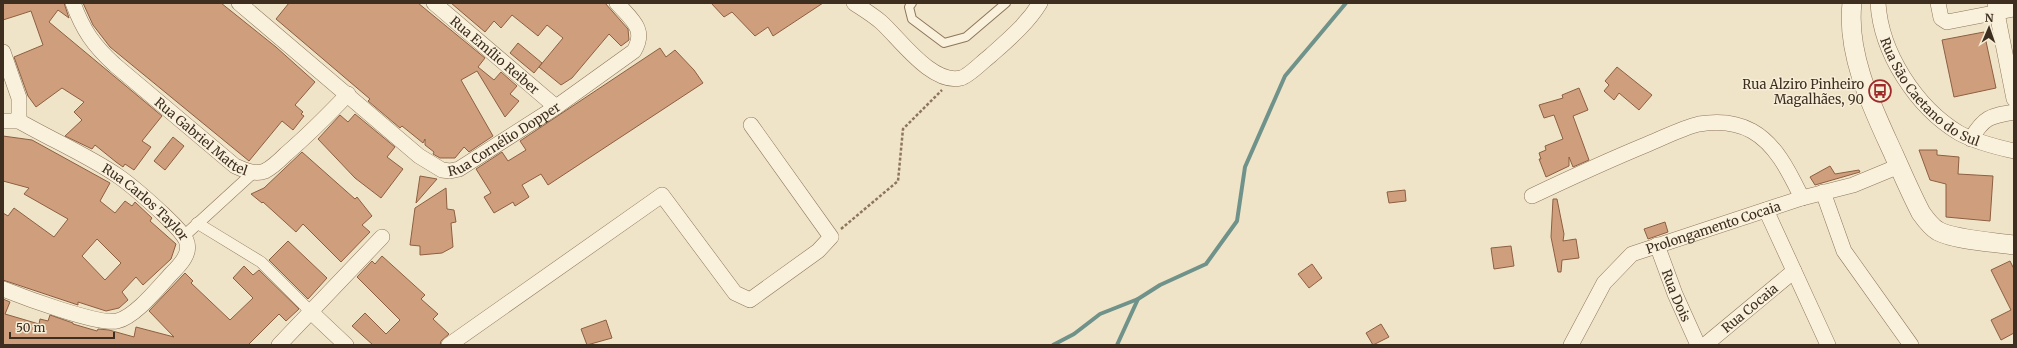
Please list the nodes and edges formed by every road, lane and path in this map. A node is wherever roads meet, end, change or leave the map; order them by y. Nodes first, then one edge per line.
1 (72, 3) edge
2 (239, 3) edge
3 (434, 3) edge
4 (617, 3) edge
5 (854, 3) edge
6 (912, 3) edge
7 (1006, 3) edge
8 (1040, 3) edge
9 (1852, 3) edge
10 (1878, 3) edge
11 (1938, 3) edge
12 (1996, 8) edge
13 (2014, 9) edge
14 (3, 52) edge
15 (953, 79) junction
16 (348, 94) junction
17 (2014, 99) edge
18 (556, 107) junction
19 (2014, 112) edge
20 (3, 121) edge
21 (20, 121) junction
22 (751, 125) dead end
23 (1971, 139) junction
24 (2014, 151) edge
25 (1899, 166) junction
26 (254, 172) junction
27 (1823, 192) junction
28 (1532, 196) dead end
29 (1802, 198) junction
30 (1766, 210) junction
31 (197, 223) junction
32 (184, 236) junction
33 (382, 237) dead end
34 (831, 238) junction
35 (1657, 245) junction
36 (2014, 245) edge
37 (1794, 271) junction
38 (3, 289) edge
39 (311, 312) junction
40 (1573, 344) edge
41 (279, 345) edge
42 (346, 345) edge
43 (450, 345) edge
44 (1698, 345) edge
45 (1705, 345) edge
46 (1828, 345) edge
47 (1910, 345) edge

1 - 26 street, Rua Gabriel Mattel
2 - 16 street, Rua Cornélio Dopper
3 - 18 street, Rua Emílio Reiber
4 - 18 street, Rua Cornélio Dopper
5 - 15 street
6 - 7 lane
8 - 15 street
9 - 25 street
10 - 23 street, Rua São Caetano do Sul
11 - 12 street
12 - 13 street
12 - 17 street
14 - 21 street
15 - 34 path
16 - 18 street, Rua Cornélio Dopper
16 - 26 street, Rua Gabriel Mattel
19 - 23 street
20 - 21 street, Rua Carlos Taylor
21 - 32 street, Rua Carlos Taylor
22 - 34 street
23 - 24 street, Rua São Caetano do Sul
25 - 27 street, Prolongamento Cocaia
25 - 36 street
26 - 31 street
27 - 29 street, Prolongamento Cocaia
27 - 47 street
28 - 29 street
29 - 30 street, Prolongamento Cocaia
30 - 35 street, Prolongamento Cocaia
30 - 37 street
31 - 32 street
31 - 39 street
32 - 38 street, Rua Carlos Taylor
33 - 39 street
34 - 43 street
35 - 40 street, Prolongamento Cocaia
35 - 44 street, Rua Dois
37 - 45 street, Rua Cocaia
37 - 46 street
39 - 41 street
39 - 42 street

